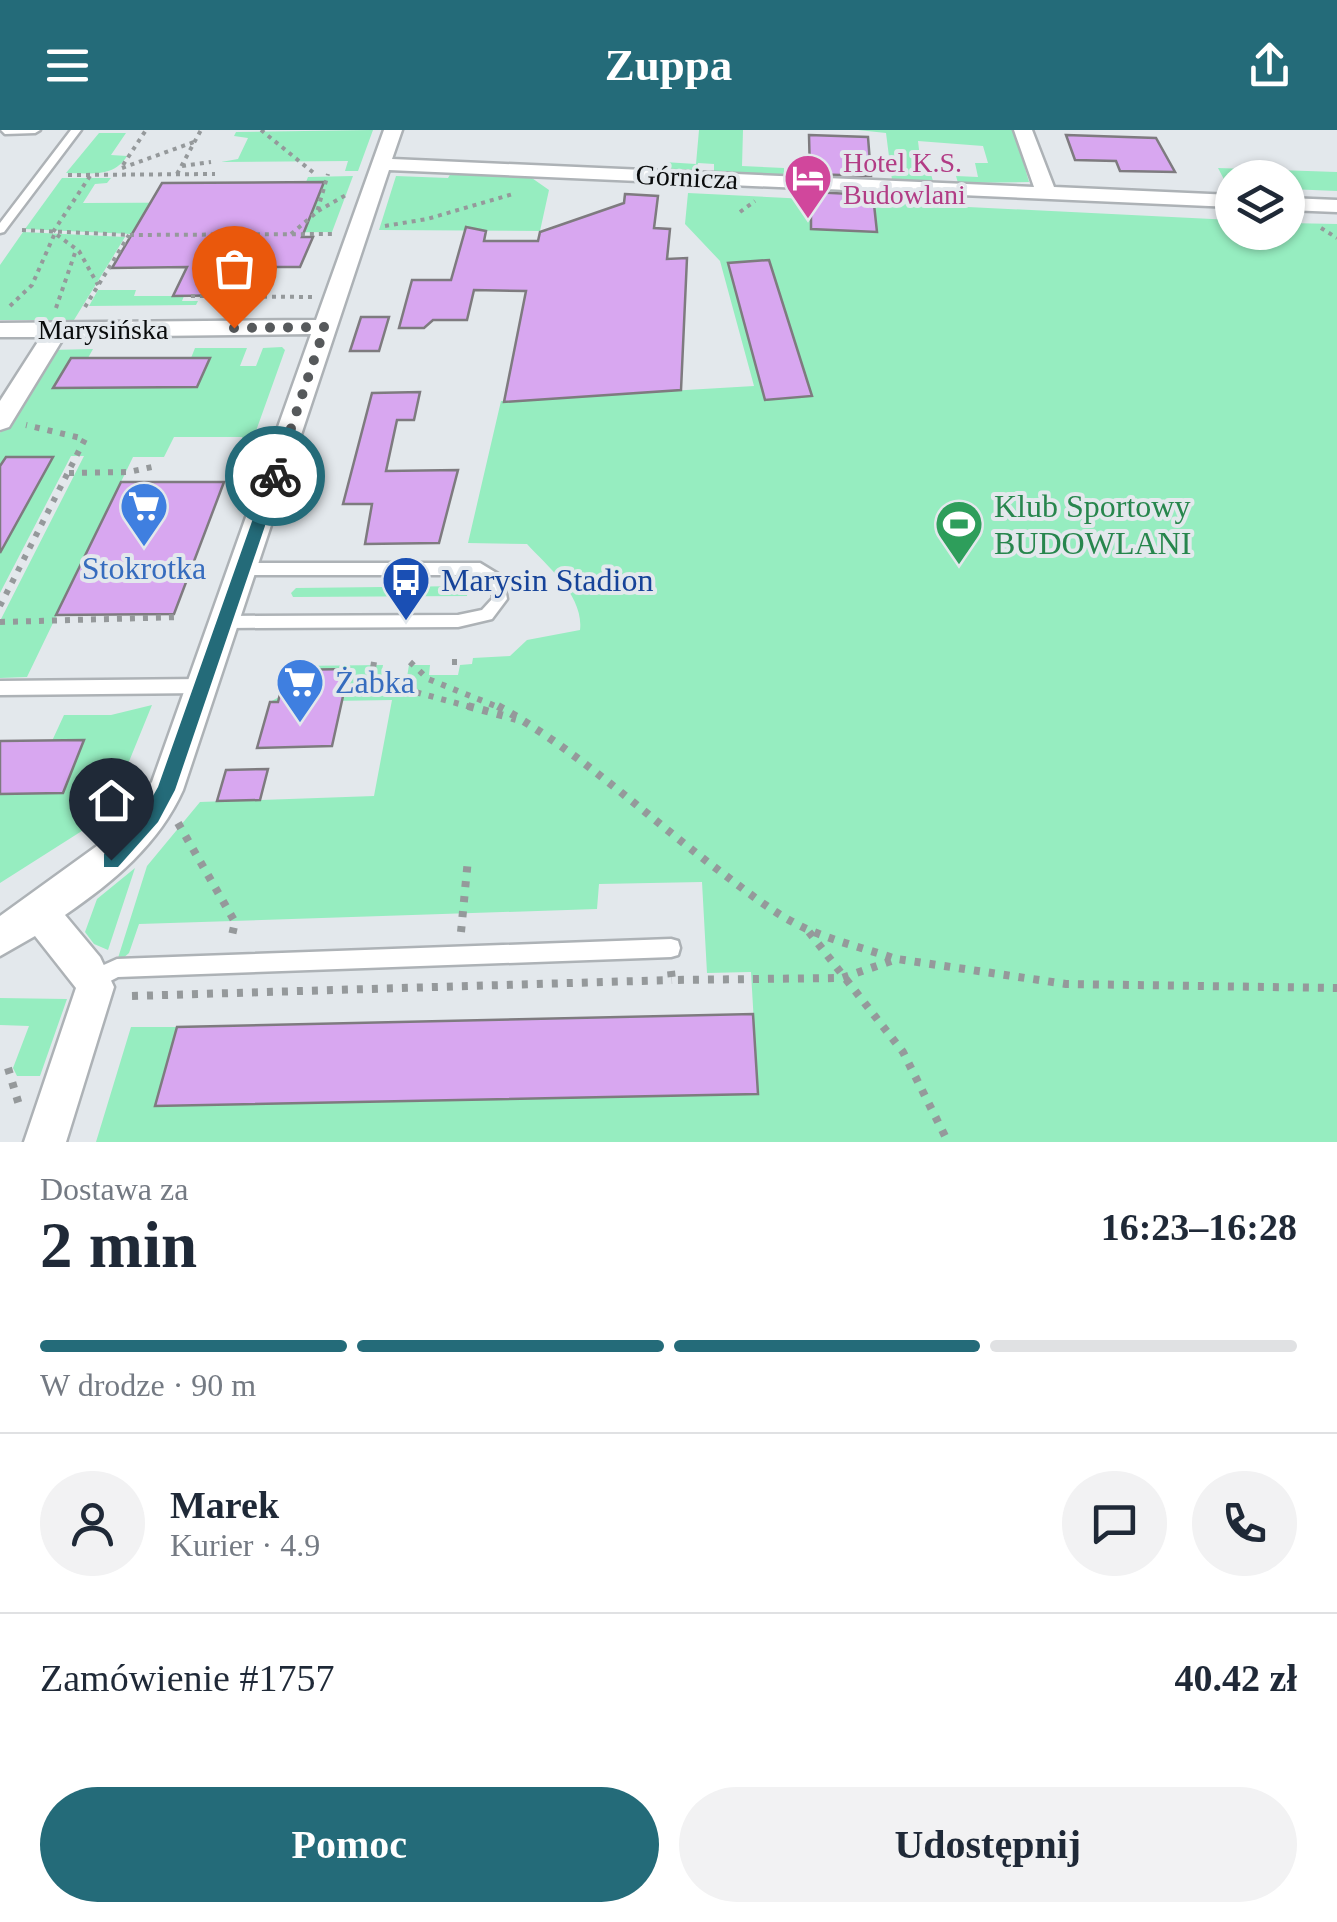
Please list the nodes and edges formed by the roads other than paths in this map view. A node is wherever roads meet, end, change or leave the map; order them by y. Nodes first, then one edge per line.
1 (5, 130) edge
2 (35, 130) edge
3 (76, 130) edge
4 (393, 130) edge
5 (1022, 130) edge
6 (381, 164) junction
7 (1046, 193) junction
8 (1215, 200) edge
9 (1305, 205) edge
10 (1337, 206) edge
11 (0, 230) edge
12 (325, 327) junction
13 (56, 329) junction
14 (0, 330) edge
15 (0, 420) edge
16 (243, 569) junction
17 (225, 622) junction
18 (203, 686) junction
19 (0, 688) edge
20 (39, 912) junction
21 (0, 937) edge
22 (671, 948) dead end
23 (94, 980) junction
24 (33, 1127) edge

1 - 2 lane
3 - 11 lane
4 - 6 street
5 - 7 street
6 - 7 street, Górnicza
6 - 12 street
7 - 8 street, Górnicza
9 - 10 street
12 - 13 street, Marysińska
12 - 16 street
13 - 14 street, Marysińska
13 - 15 street
16 - 17 street
16 - 17 lane
17 - 18 street
18 - 19 lane
18 - 20 street
20 - 21 street
20 - 23 street
22 - 23 lane
23 - 24 street

